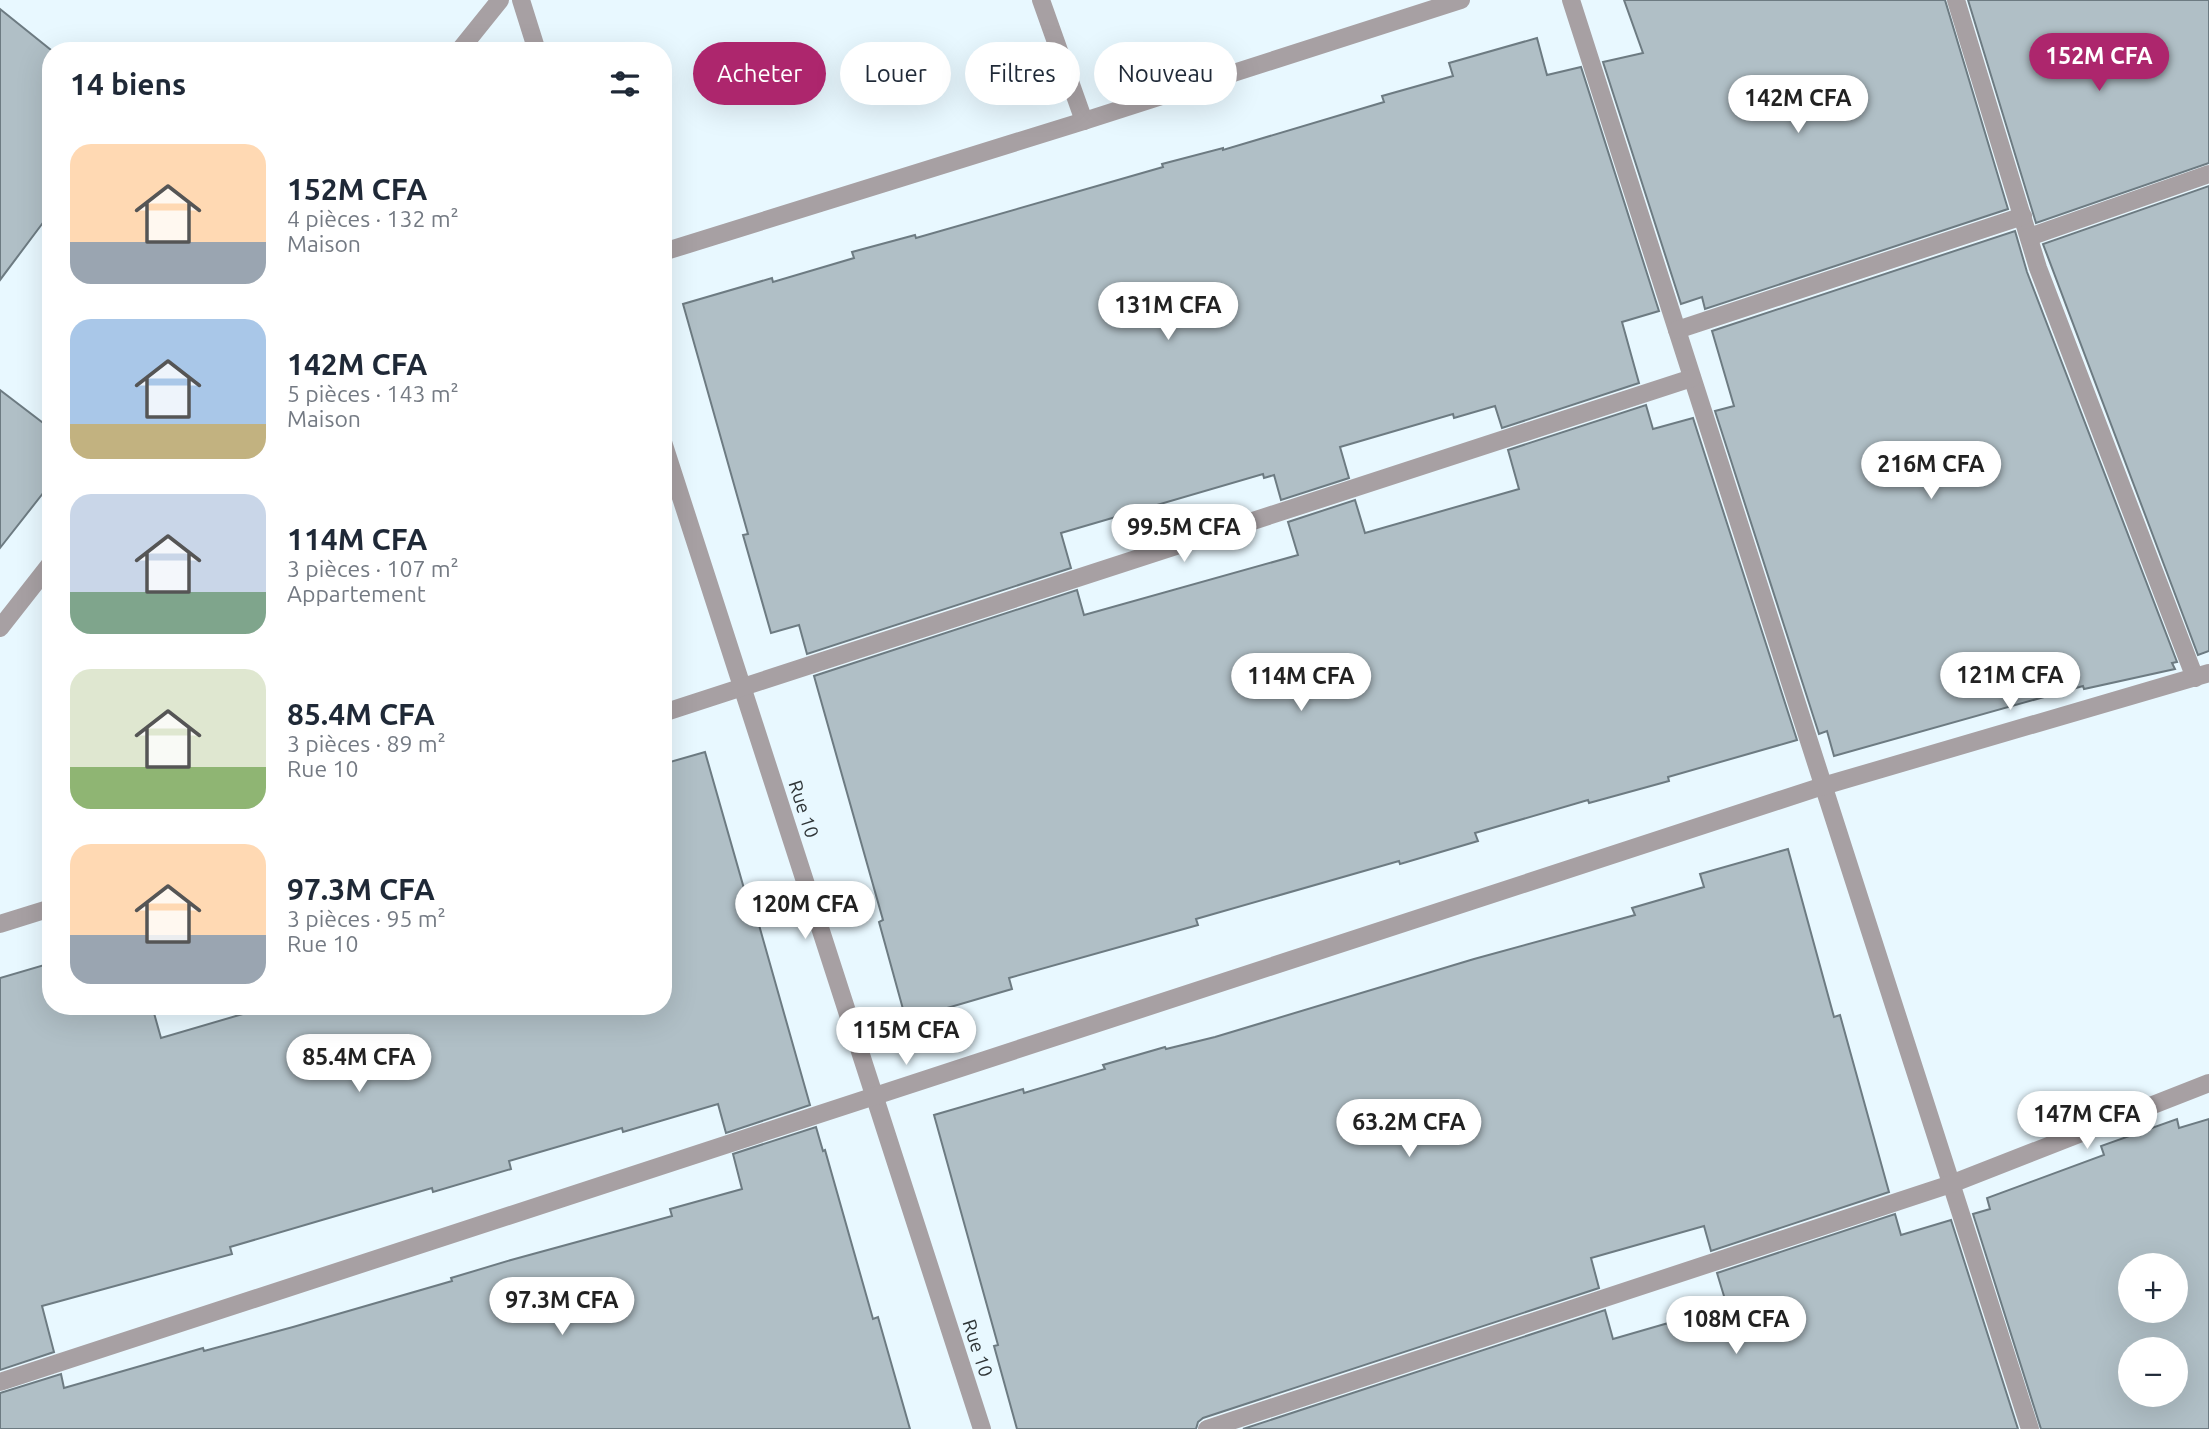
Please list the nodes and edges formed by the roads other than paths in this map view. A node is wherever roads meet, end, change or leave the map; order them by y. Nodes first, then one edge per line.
1 (500, 0) edge
2 (521, 0) edge
3 (1041, 0) edge
4 (1461, 0) edge
5 (1571, 0) edge
6 (1956, 0) edge
7 (466, 42) edge
8 (534, 42) edge
9 (1084, 121) junction
10 (2209, 174) edge
11 (2023, 216) junction
12 (2029, 237) junction
13 (672, 249) edge
14 (1677, 330) junction
15 (1692, 378) junction
16 (672, 470) edge
17 (42, 574) edge
18 (0, 628) edge
19 (2202, 676) edge
20 (743, 688) junction
21 (672, 710) edge
22 (1823, 786) junction
23 (42, 911) edge
24 (0, 924) edge
25 (2209, 1083) edge
26 (875, 1097) junction
27 (1951, 1184) junction
28 (0, 1382) edge
29 (982, 1429) edge
30 (1207, 1429) edge
31 (2030, 1429) edge

1 - 7 street
2 - 8 street
3 - 9 street
4 - 9 street
5 - 14 street
6 - 11 street
9 - 13 street
10 - 12 street
11 - 12 street
11 - 14 street
12 - 19 street
14 - 15 street
15 - 20 street
15 - 22 street
16 - 20 street, Rue 10
17 - 18 street
19 - 22 street
20 - 21 street
20 - 26 street, Rue 10
22 - 26 street
22 - 27 street
23 - 24 street
25 - 27 street
26 - 28 street
26 - 29 street, Rue 10
27 - 30 street
27 - 31 street

